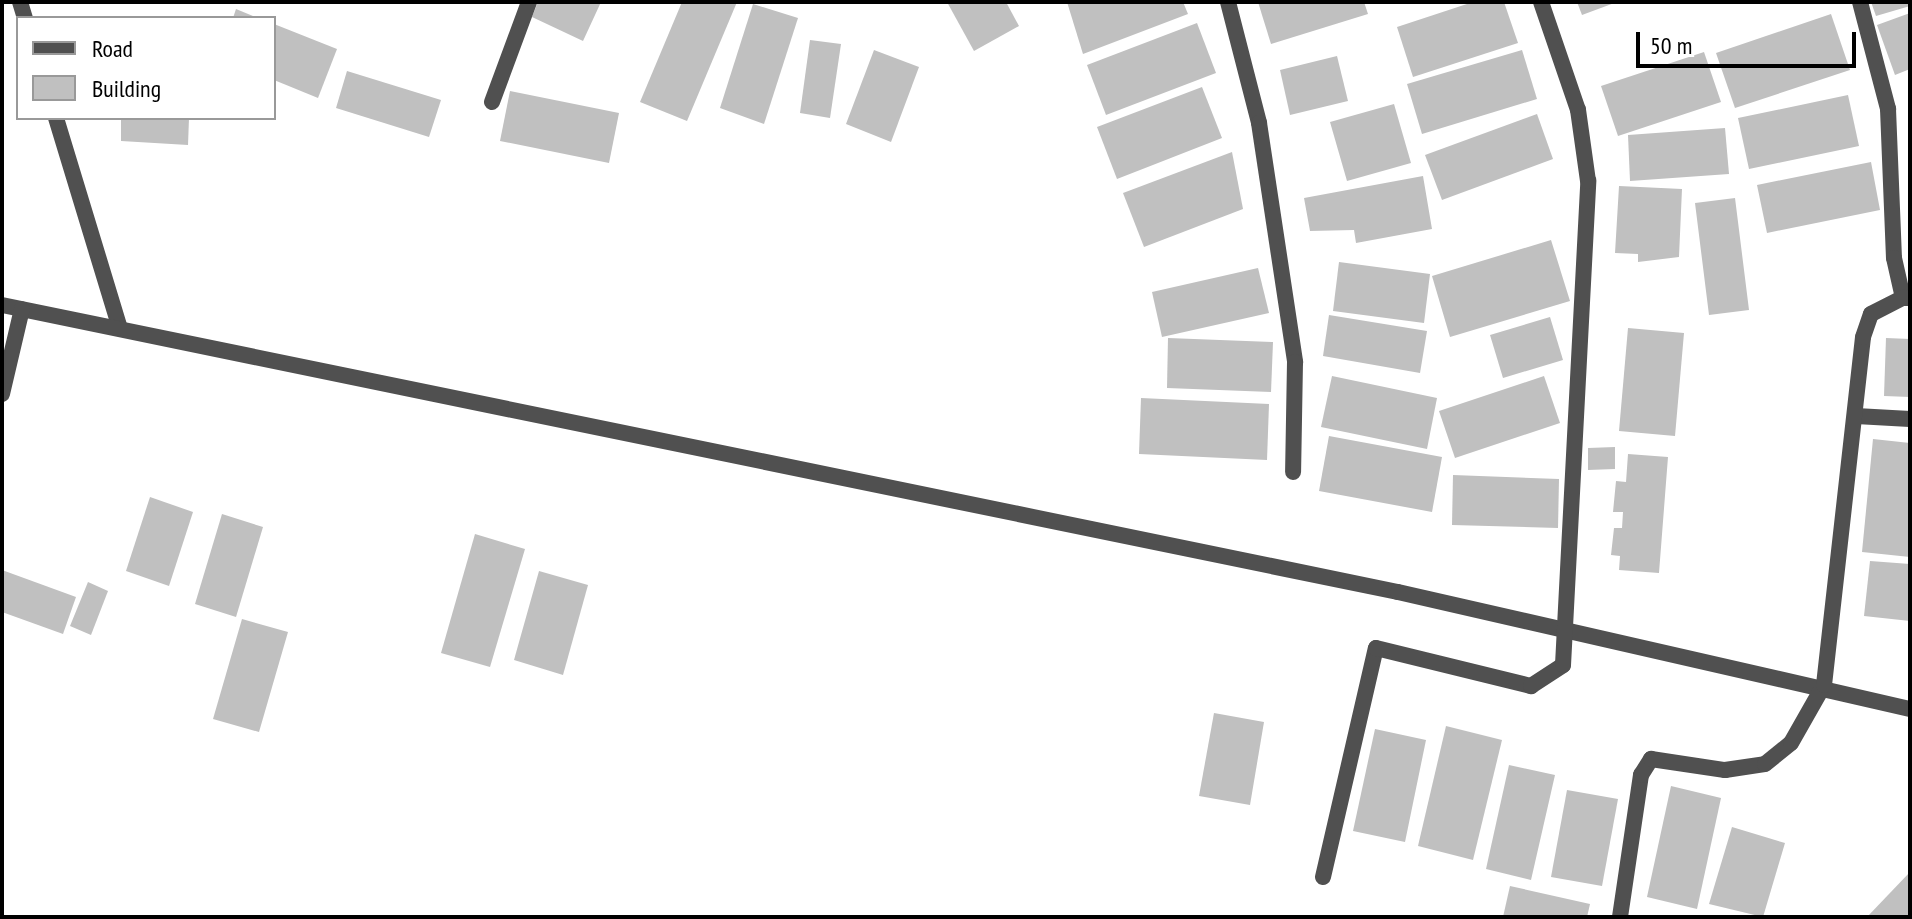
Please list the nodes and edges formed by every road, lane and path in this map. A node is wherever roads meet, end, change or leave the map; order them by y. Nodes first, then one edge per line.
1 (529, 2) edge
2 (1228, 2) edge
3 (1541, 2) edge
4 (1860, 2) edge
5 (492, 102) dead end
6 (57, 120) edge
7 (1907, 298) edge
8 (2, 305) edge
9 (22, 309) junction
10 (120, 329) junction
11 (2, 394) edge
12 (1856, 416) junction
13 (1910, 419) edge
14 (1293, 472) dead end
15 (1568, 629) junction
16 (1824, 685) junction
17 (1910, 709) edge
18 (1323, 877) dead end
19 (1620, 917) edge

1 - 5 street
2 - 14 street
3 - 15 street
4 - 7 street
6 - 10 street
7 - 12 street
8 - 9 street
9 - 10 street
9 - 11 street
10 - 15 street
12 - 13 street
12 - 16 street
15 - 16 street
15 - 18 street
16 - 17 street
16 - 19 street

